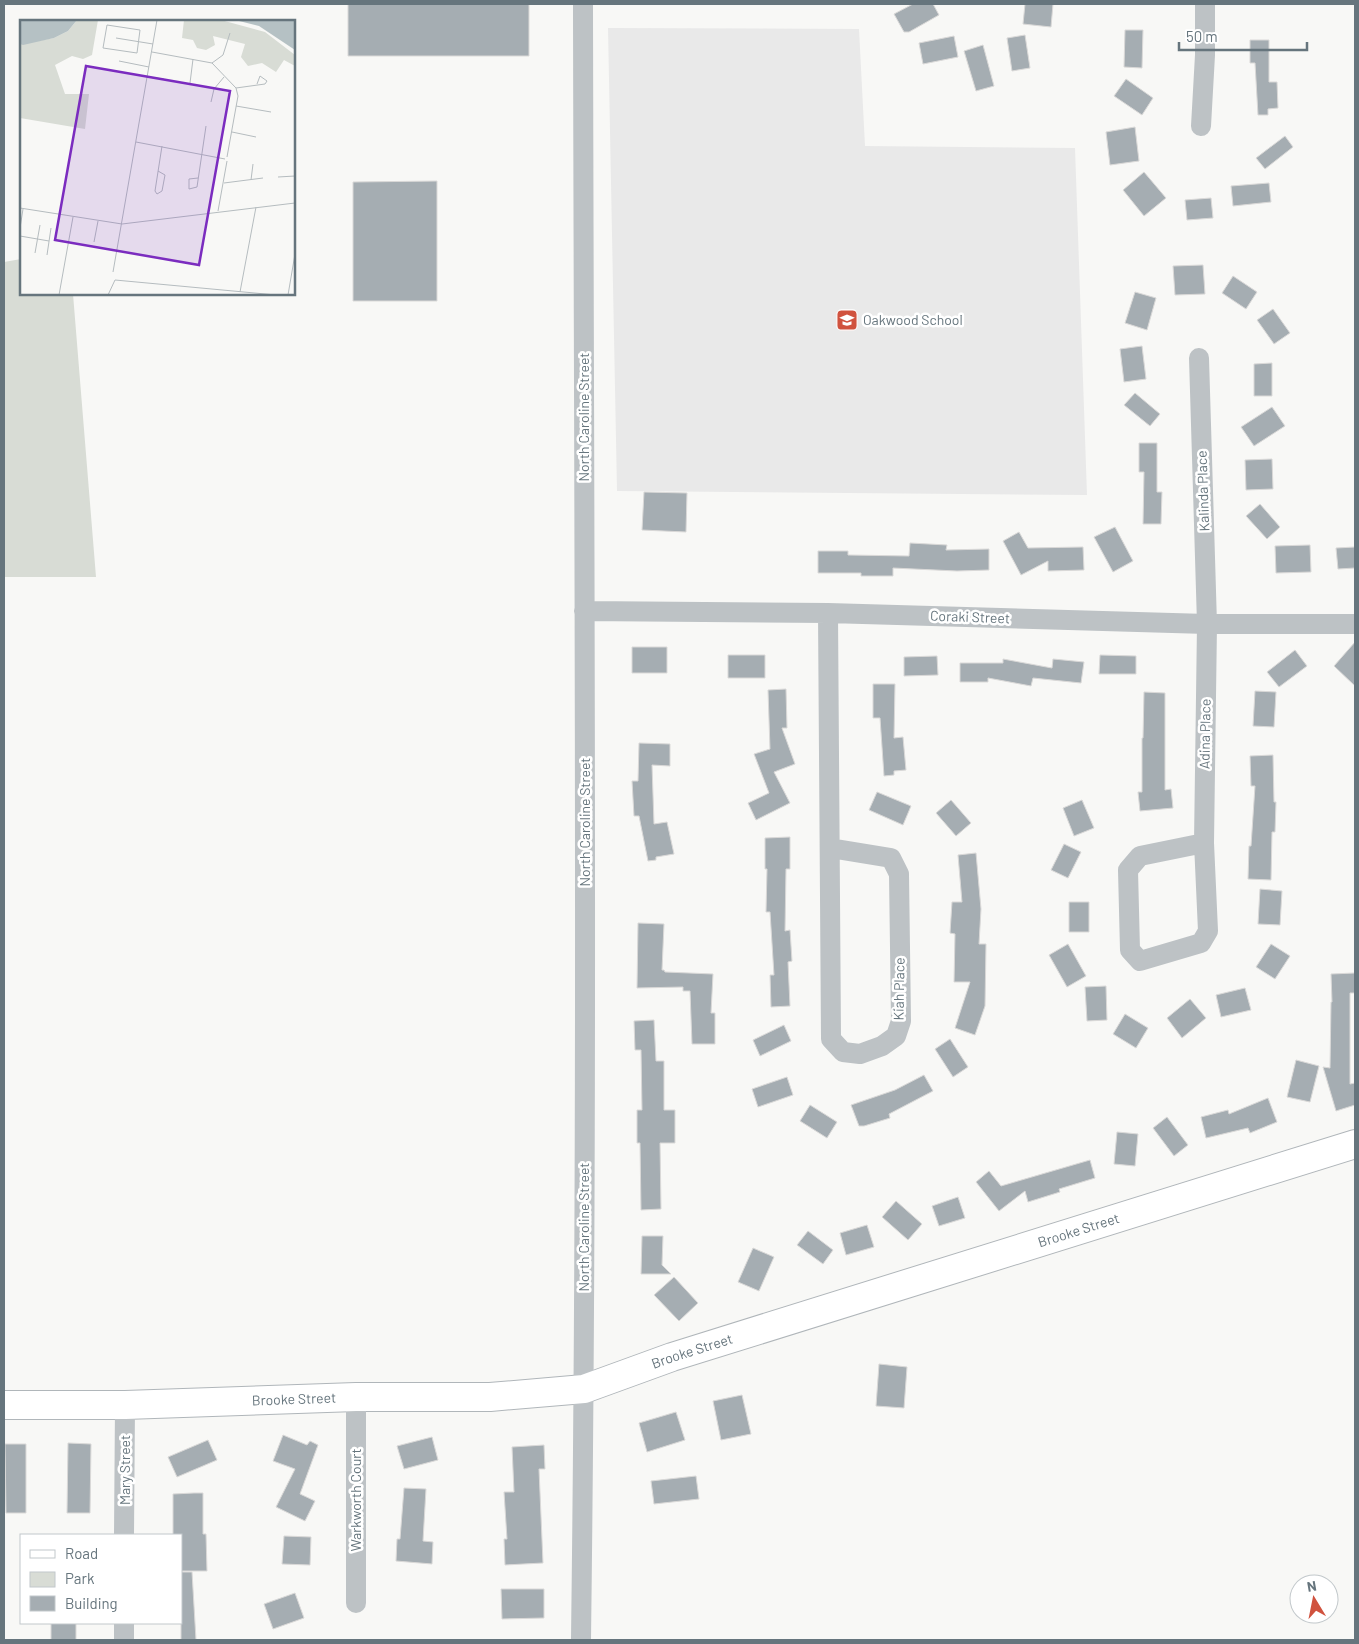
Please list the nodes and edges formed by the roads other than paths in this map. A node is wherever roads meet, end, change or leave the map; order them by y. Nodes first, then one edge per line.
1 (583, 4) edge
2 (1205, 4) edge
3 (1201, 126) dead end
4 (1199, 358) dead end
5 (584, 611) junction
6 (828, 613) junction
7 (1207, 624) junction
8 (1355, 624) edge
9 (1204, 843) junction
10 (830, 848) junction
11 (1355, 1144) edge
12 (584, 1390) junction
13 (356, 1397) junction
14 (4, 1405) edge
15 (125, 1405) junction
16 (124, 1534) edge
17 (356, 1603) dead end
18 (124, 1624) edge
19 (124, 1640) edge
20 (582, 1640) edge

1 - 5 street, North Caroline Street
2 - 3 street
4 - 7 street, Kalinda Place
5 - 6 street, Coraki Street
5 - 12 street, North Caroline Street
6 - 7 street, Coraki Street
6 - 10 street, Kiah Place
7 - 8 street, Coraki Street
7 - 9 street, Adina Place
9 - 9 street, Adina Place
10 - 10 street, Kiah Place
11 - 12 street, Brooke Street
12 - 13 street, Brooke Street
12 - 20 street, North Caroline Street
13 - 15 street, Brooke Street
13 - 17 street, Warkworth Court
14 - 15 street, Brooke Street
15 - 16 street, Mary Street
18 - 19 street

